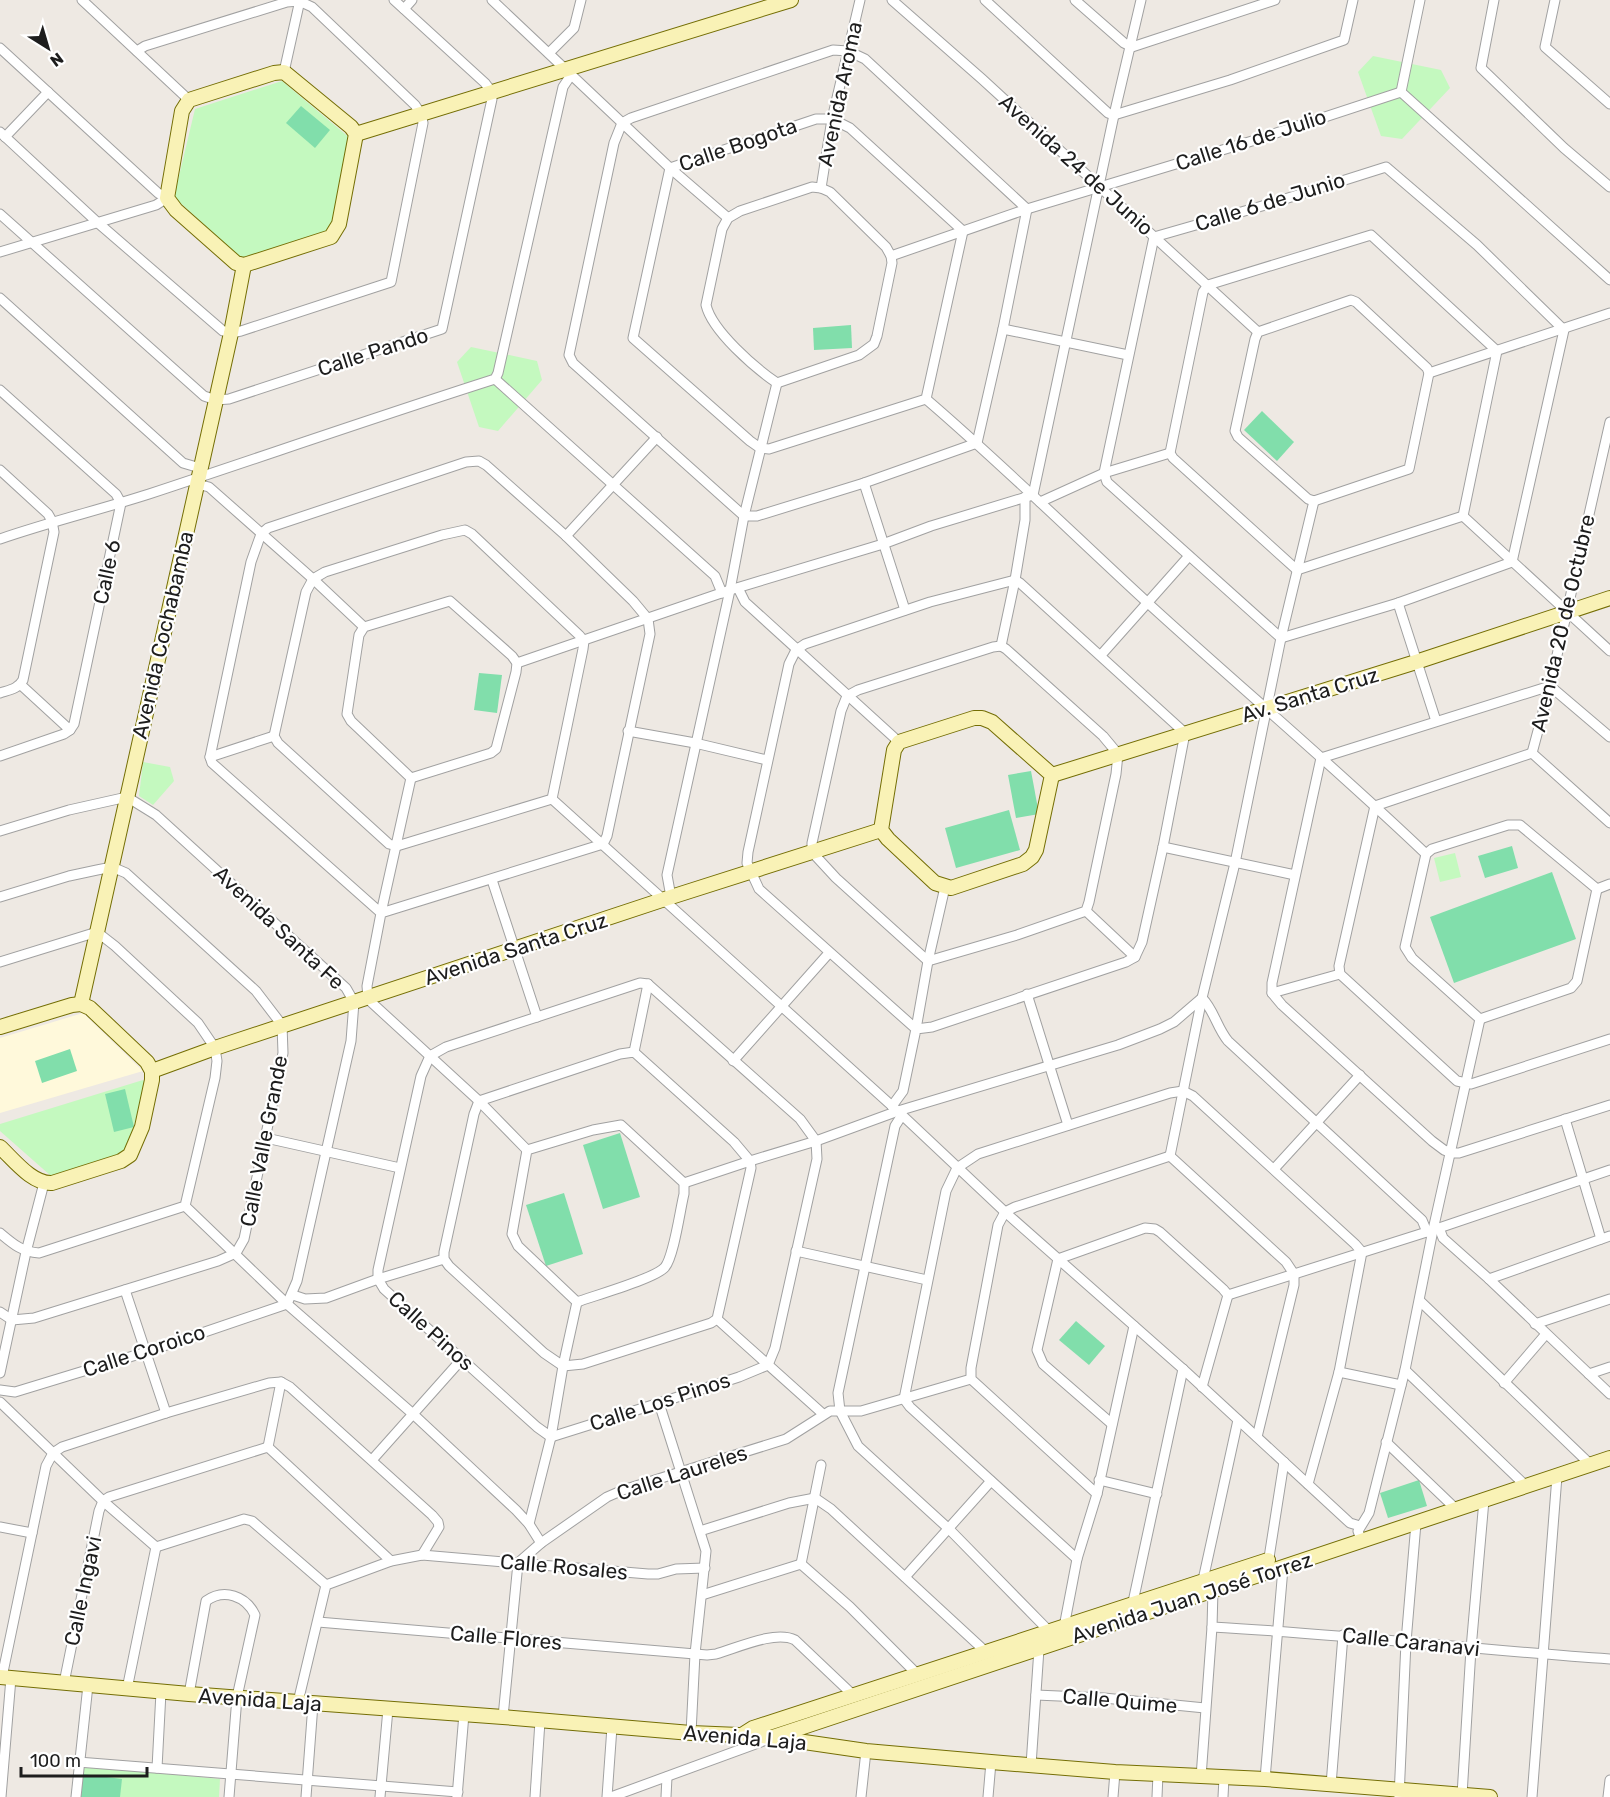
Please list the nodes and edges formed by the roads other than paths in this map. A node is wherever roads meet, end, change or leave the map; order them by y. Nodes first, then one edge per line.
1 (394, 0) edge
2 (412, 0) edge
3 (492, 0) edge
4 (581, 0) edge
5 (791, 0) edge
6 (860, 0) edge
7 (892, 0) edge
8 (985, 0) edge
9 (1076, 0) edge
10 (1141, 0) edge
11 (1275, 0) edge
12 (1353, 0) edge
13 (1420, 0) edge
14 (1494, 0) edge
15 (1555, 0) edge
16 (300, 1) edge
17 (88, 2) edge
18 (404, 9) junction
19 (1132, 46) junction
20 (0, 48) edge
21 (137, 51) junction
22 (848, 51) junction
23 (549, 53) junction
24 (284, 72) junction
25 (569, 73) junction
26 (491, 91) junction
27 (48, 92) junction
28 (1401, 92) junction
29 (189, 100) junction
30 (1610, 104) edge
31 (421, 114) junction
32 (1114, 115) junction
33 (832, 119) junction
34 (622, 123) junction
35 (3, 134) edge
36 (356, 134) junction
37 (670, 168) junction
38 (1610, 187) edge
39 (821, 188) junction
40 (1100, 188) junction
41 (167, 198) junction
42 (1027, 209) junction
43 (0, 214) edge
44 (728, 218) junction
45 (97, 222) junction
46 (963, 231) junction
47 (1154, 237) junction
48 (32, 243) junction
49 (0, 252) edge
50 (891, 256) junction
51 (244, 265) junction
52 (1610, 280) edge
53 (1208, 285) junction
54 (0, 298) edge
55 (1610, 313) edge
56 (1003, 329) junction
57 (1564, 330) junction
58 (231, 333) junction
59 (1258, 333) junction
60 (1065, 340) junction
61 (1497, 351) junction
62 (1128, 355) junction
63 (1429, 373) junction
64 (495, 379) junction
65 (777, 382) junction
66 (0, 390) edge
67 (926, 399) junction
68 (216, 400) junction
69 (1610, 422) edge
70 (657, 437) junction
71 (977, 443) junction
72 (760, 448) junction
73 (1170, 453) junction
74 (0, 470) edge
75 (1104, 473) junction
76 (198, 476) junction
77 (613, 483) junction
78 (864, 483) junction
79 (1032, 498) junction
80 (1314, 501) junction
81 (121, 503) junction
82 (744, 516) junction
83 (1462, 516) junction
84 (52, 521) junction
85 (261, 534) junction
86 (566, 536) junction
87 (0, 539) edge
88 (883, 544) junction
89 (1189, 556) junction
90 (1512, 562) junction
91 (1297, 570) junction
92 (313, 579) junction
93 (1015, 580) junction
94 (730, 590) junction
95 (1610, 598) edge
96 (1147, 602) junction
97 (1398, 603) junction
98 (905, 610) junction
99 (1567, 612) junction
100 (648, 619) junction
101 (364, 627) junction
102 (1281, 638) junction
103 (584, 641) junction
104 (1000, 646) junction
105 (796, 650) junction
106 (1610, 651) edge
107 (1101, 655) junction
108 (1416, 662) junction
109 (517, 663) junction
110 (21, 685) junction
111 (1550, 686) junction
112 (0, 693) edge
113 (847, 696) junction
114 (1265, 709) junction
115 (1436, 721) junction
116 (70, 730) junction
117 (628, 731) junction
118 (1185, 733) junction
119 (274, 736) junction
120 (1610, 737) edge
121 (899, 742) junction
122 (695, 743) junction
123 (1532, 753) junction
124 (1118, 754) junction
125 (0, 756) edge
126 (210, 757) junction
127 (1321, 758) junction
128 (767, 760) junction
129 (1052, 775) junction
130 (411, 778) junction
131 (127, 797) junction
132 (552, 799) junction
133 (1375, 806) junction
134 (1610, 823) edge
135 (881, 830) junction
136 (0, 831) edge
137 (603, 844) junction
138 (397, 846) junction
139 (1163, 847) junction
140 (812, 852) junction
141 (1426, 854) junction
142 (1235, 863) junction
143 (112, 867) junction
144 (750, 872) junction
145 (1295, 875) junction
146 (492, 880) junction
147 (1610, 884) edge
148 (945, 887) junction
149 (1597, 889) junction
150 (0, 897) edge
151 (667, 898) junction
152 (1086, 911) junction
153 (381, 913) junction
154 (97, 932) junction
155 (516, 950) junction
156 (829, 953) junction
157 (1135, 957) junction
158 (928, 961) junction
159 (0, 962) edge
160 (1340, 974) junction
161 (648, 984) junction
162 (1272, 993) junction
163 (1027, 994) junction
164 (368, 997) junction
165 (1202, 998) junction
166 (354, 1002) junction
167 (81, 1004) junction
168 (781, 1006) junction
169 (537, 1017) junction
170 (1480, 1019) junction
171 (282, 1025) junction
172 (0, 1027) edge
173 (916, 1029) junction
174 (1610, 1040) edge
175 (215, 1048) junction
176 (634, 1053) junction
177 (430, 1056) junction
178 (733, 1061) junction
179 (1049, 1065) junction
180 (152, 1071) junction
181 (1360, 1075) junction
182 (1465, 1084) junction
183 (1183, 1091) junction
184 (479, 1101) junction
185 (1610, 1105) edge
186 (897, 1111) junction
187 (1565, 1119) junction
188 (1316, 1121) junction
189 (1068, 1125) junction
190 (266, 1138) junction
191 (816, 1141) junction
192 (0, 1147) edge
193 (527, 1150) junction
194 (327, 1152) junction
195 (1452, 1153) junction
196 (1170, 1156) junction
197 (750, 1161) junction
198 (400, 1168) junction
199 (957, 1168) junction
200 (1274, 1168) junction
201 (1610, 1170) edge
202 (1583, 1179) junction
203 (44, 1183) junction
204 (684, 1184) junction
205 (185, 1206) junction
206 (1005, 1212) junction
207 (1433, 1230) junction
208 (0, 1233) edge
209 (1605, 1238) edge
210 (796, 1251) junction
211 (26, 1252) junction
212 (1362, 1252) junction
213 (236, 1253) junction
214 (444, 1259) junction
215 (1058, 1259) junction
216 (865, 1266) junction
217 (1294, 1274) junction
218 (378, 1279) junction
219 (1490, 1279) junction
220 (927, 1280) junction
221 (125, 1290) junction
222 (293, 1295) junction
223 (1228, 1295) junction
224 (1610, 1299) edge
225 (1420, 1301) junction
226 (577, 1302) junction
227 (287, 1304) junction
228 (0, 1312) edge
229 (717, 1319) junction
230 (12, 1320) junction
231 (1535, 1324) junction
232 (1134, 1326) junction
233 (1546, 1334) junction
234 (146, 1352) junction
235 (462, 1359) junction
236 (768, 1365) junction
237 (563, 1366) junction
238 (1610, 1367) edge
239 (1184, 1369) junction
240 (1405, 1370) junction
241 (1339, 1372) junction
242 (0, 1373) edge
243 (1589, 1374) junction
244 (971, 1379) junction
245 (281, 1382) junction
246 (1504, 1383) junction
247 (1401, 1385) junction
248 (1202, 1387) junction
249 (0, 1390) edge
250 (1610, 1394) edge
251 (904, 1399) junction
252 (0, 1402) edge
253 (659, 1403) junction
254 (840, 1411) junction
255 (166, 1413) junction
256 (413, 1414) junction
257 (824, 1414) junction
258 (1238, 1420) junction
259 (1112, 1424) junction
260 (551, 1437) junction
261 (1257, 1437) junction
262 (1386, 1442) junction
263 (268, 1447) junction
264 (53, 1453) junction
265 (1610, 1458) edge
266 (372, 1460) junction
267 (1284, 1462) junction
268 (821, 1465) dead end
269 (1591, 1465) junction
270 (681, 1472) junction
271 (1557, 1476) junction
272 (1099, 1480) junction
273 (991, 1481) junction
274 (1308, 1484) junction
275 (1526, 1486) junction
276 (1096, 1494) junction
277 (1157, 1494) junction
278 (815, 1498) junction
279 (1484, 1500) junction
280 (103, 1501) junction
281 (1456, 1510) junction
282 (1416, 1523) junction
283 (529, 1524) junction
284 (1360, 1526) junction
285 (0, 1527) edge
286 (949, 1528) junction
287 (700, 1531) junction
288 (32, 1533) junction
289 (1362, 1542) junction
290 (541, 1543) junction
291 (156, 1547) junction
292 (422, 1555) junction
293 (1077, 1559) junction
294 (391, 1561) junction
295 (518, 1563) junction
296 (801, 1564) junction
297 (1267, 1566) junction
298 (705, 1568) junction
299 (1282, 1568) junction
300 (906, 1576) junction
301 (1208, 1585) junction
302 (326, 1586) junction
303 (702, 1595) junction
304 (1133, 1602) junction
305 (318, 1622) junction
306 (1064, 1627) junction
307 (1212, 1627) junction
308 (1277, 1630) junction
309 (1049, 1631) junction
310 (1344, 1635) junction
311 (510, 1639) junction
312 (1406, 1642) junction
313 (1039, 1648) junction
314 (1610, 1648) edge
315 (1471, 1649) junction
316 (986, 1652) junction
317 (695, 1654) junction
318 (1542, 1654) junction
319 (1609, 1659) edge
320 (917, 1674) junction
321 (4, 1677) edge
322 (63, 1683) junction
323 (88, 1685) junction
324 (127, 1689) junction
325 (161, 1692) junction
326 (189, 1694) junction
327 (853, 1695) junction
328 (1036, 1695) junction
329 (237, 1697) junction
330 (298, 1702) junction
331 (313, 1704) junction
332 (1205, 1708) junction
333 (388, 1709) junction
334 (464, 1714) junction
335 (503, 1717) junction
336 (540, 1721) junction
337 (612, 1727) junction
338 (691, 1733) junction
339 (742, 1735) junction
340 (773, 1737) junction
341 (866, 1751) junction
342 (78, 1762) junction
343 (991, 1762) junction
344 (1031, 1765) junction
345 (157, 1768) junction
346 (1115, 1772) junction
347 (1158, 1774) junction
348 (231, 1776) junction
349 (667, 1777) junction
350 (1201, 1777) junction
351 (1224, 1778) junction
352 (1265, 1779) junction
353 (307, 1780) junction
354 (1610, 1780) edge
355 (1331, 1785) junction
356 (381, 1786) junction
357 (1399, 1794) edge
358 (458, 1795) edge
359 (1462, 1795) junction
360 (1, 1797) edge
361 (76, 1797) edge
362 (229, 1797) edge
363 (306, 1797) edge
364 (380, 1797) edge
365 (535, 1797) edge
366 (609, 1797) edge
367 (666, 1797) edge
368 (861, 1797) edge
369 (988, 1797) edge
370 (1113, 1797) edge
371 (1157, 1797) edge
372 (1223, 1797) edge
373 (1490, 1797) edge
374 (1532, 1797) edge
375 (1608, 1797) edge

1 - 18 street
2 - 18 street
3 - 23 street
4 - 23 street
5 - 25 street
6 - 22 street, Avenida Aroma
7 - 40 street, Avenida 24 de Junio
8 - 32 street
9 - 19 street
10 - 19 street
11 - 19 street
12 - 32 street
13 - 28 street
14 - 38 street
15 - 30 street
16 - 21 street
16 - 24 street
16 - 31 street
17 - 21 street
18 - 26 street
19 - 32 street
20 - 27 street
21 - 29 street
22 - 33 street, Avenida Aroma
22 - 34 street
22 - 42 street
23 - 25 street
24 - 29 street
24 - 36 street
25 - 26 street
25 - 34 street
25 - 64 street
26 - 31 street
26 - 68 street, Calle Pando
27 - 35 street
27 - 41 street
28 - 40 street, Calle 16 de Julio
28 - 52 street
29 - 41 street
31 - 36 street
31 - 58 street
32 - 40 street
33 - 37 street, Calle Bogota
33 - 39 street, Avenida Aroma
33 - 46 street
34 - 37 street
34 - 70 street
35 - 45 street
36 - 51 street
37 - 44 street
37 - 72 street, Calle Bogota
39 - 44 street
39 - 50 street
40 - 42 street, Calle 16 de Julio
40 - 47 street, Avenida 24 de Junio
40 - 60 street
41 - 45 street
41 - 51 street
42 - 46 street, Calle 16 de Julio
42 - 56 street
43 - 48 street
44 - 65 street
45 - 48 street
45 - 58 street
46 - 50 street, Calle 16 de Julio
46 - 67 street
47 - 53 street, Avenida 24 de Junio
47 - 57 street, Calle 6 de Junio
47 - 62 street
48 - 49 street
48 - 68 street
50 - 65 street
51 - 58 street, Avenida Cochabamba
53 - 59 street, Avenida 24 de Junio
53 - 61 street
53 - 73 street
54 - 76 street
55 - 57 street
56 - 60 street
56 - 71 street
57 - 61 street
57 - 90 street
58 - 68 street, Avenida Cochabamba
59 - 63 street
59 - 80 street
60 - 62 street
60 - 79 street
61 - 63 street
61 - 83 street
62 - 75 street
63 - 80 street
64 - 76 street
64 - 77 street
65 - 72 street
66 - 81 street
67 - 71 street
67 - 72 street
68 - 76 street, Avenida Cochabamba
69 - 99 street, Avenida 20 de Octubre
70 - 77 street
70 - 82 street
71 - 78 street
71 - 79 street
72 - 82 street
73 - 75 street
73 - 91 street
74 - 84 street
75 - 79 street
75 - 89 street
76 - 81 street
76 - 85 street
76 - 131 street, Avenida Cochabamba
77 - 86 street
77 - 94 street
78 - 82 street
78 - 88 street
79 - 88 street
79 - 93 street
79 - 96 street
80 - 91 street
81 - 84 street
81 - 116 street, Calle 6
82 - 94 street
83 - 90 street
83 - 91 street
84 - 87 street
84 - 110 street
85 - 86 street
85 - 92 street
85 - 126 street
86 - 100 street
88 - 94 street
88 - 98 street
89 - 96 street
89 - 102 street
90 - 97 street
90 - 99 street
91 - 102 street
92 - 101 street
92 - 103 street
92 - 119 street
93 - 98 street
93 - 104 street
93 - 107 street
94 - 100 street
94 - 105 street
94 - 122 street
95 - 99 street, Av. Santa Cruz
96 - 107 street
96 - 114 street
97 - 102 street
97 - 108 street
98 - 105 street
99 - 106 street
99 - 108 street, Av. Santa Cruz
99 - 111 street, Avenida 20 de Octubre
100 - 103 street
100 - 117 street
101 - 109 street
101 - 130 street
102 - 114 street
103 - 109 street
103 - 132 street
104 - 113 street
104 - 124 street
105 - 113 street
105 - 128 street
107 - 118 street
108 - 114 street, Av. Santa Cruz
108 - 115 street
109 - 130 street
110 - 112 street
110 - 116 street
111 - 115 street
111 - 120 street
111 - 123 street, Avenida 20 de Octubre
113 - 121 street
113 - 140 street
114 - 118 street, Av. Santa Cruz
114 - 127 street
114 - 142 street
115 - 127 street
116 - 125 street
117 - 122 street
117 - 137 street
118 - 124 street, Av. Santa Cruz
118 - 139 street
119 - 126 street
119 - 138 street
121 - 129 street
121 - 135 street
122 - 128 street
122 - 151 street
123 - 133 street
123 - 134 street
124 - 129 street, Av. Santa Cruz
124 - 152 street
126 - 153 street
127 - 133 street
127 - 145 street
128 - 144 street
129 - 148 street
130 - 138 street
131 - 136 street
131 - 143 street, Avenida Cochabamba
131 - 166 street, Avenida Santa Fe
132 - 137 street
132 - 138 street
133 - 141 street
133 - 160 street
135 - 140 street, Avenida Santa Cruz
135 - 148 street
137 - 146 street
137 - 151 street
138 - 153 street
139 - 142 street
139 - 157 street
140 - 144 street, Avenida Santa Cruz
140 - 158 street
141 - 149 street
141 - 170 street
142 - 145 street
142 - 165 street
143 - 150 street
143 - 154 street, Avenida Cochabamba
143 - 171 street, Calle Valle Grande
144 - 151 street, Avenida Santa Cruz
144 - 156 street
145 - 162 street
146 - 153 street
146 - 155 street
147 - 149 street
148 - 158 street
149 - 170 street
151 - 155 street, Avenida Santa Cruz
151 - 168 street
152 - 157 street
152 - 158 street
153 - 164 street
154 - 159 street
154 - 167 street, Avenida Cochabamba
154 - 175 street
155 - 164 street, Avenida Santa Cruz
155 - 169 street
156 - 168 street
156 - 173 street
157 - 163 street
158 - 173 street
160 - 162 street
160 - 182 street
161 - 169 street
161 - 176 street
161 - 178 street
162 - 181 street
163 - 173 street
163 - 179 street
164 - 166 street, Avenida Santa Cruz
164 - 177 street
165 - 179 street
165 - 183 street
165 - 188 street
166 - 171 street, Avenida Santa Cruz
166 - 194 street, Avenida Santa Fe
167 - 172 street
167 - 180 street
168 - 178 street
168 - 186 street
169 - 177 street
170 - 182 street
171 - 175 street, Avenida Santa Cruz
171 - 190 street, Calle Valle Grande
173 - 186 street
174 - 182 street
175 - 180 street, Avenida Santa Cruz
175 - 205 street
176 - 184 street
176 - 197 street
177 - 184 street
177 - 198 street, Calle Pinos
178 - 191 street
179 - 186 street
179 - 189 street
180 - 203 street
181 - 188 street
181 - 195 street
182 - 195 street
183 - 189 street
183 - 196 street
183 - 200 street
184 - 193 street
184 - 214 street
185 - 187 street
186 - 191 street
186 - 199 street
186 - 216 street
187 - 195 street
187 - 202 street
188 - 200 street
188 - 207 street
189 - 199 street
190 - 194 street
190 - 213 street, Calle Valle Grande
191 - 197 street
191 - 210 street
192 - 203 street
193 - 204 street
193 - 226 street
194 - 198 street
194 - 222 street, Avenida Santa Fe
195 - 207 street
196 - 206 street
196 - 217 street
197 - 204 street
197 - 229 street
198 - 218 street, Calle Pinos
199 - 206 street
199 - 220 street
200 - 212 street
201 - 202 street
202 - 207 street
202 - 209 street
203 - 211 street
204 - 226 street
205 - 211 street
205 - 213 street
206 - 215 street
206 - 244 street
207 - 212 street
207 - 219 street
207 - 225 street
208 - 211 street
209 - 219 street
210 - 216 street
210 - 236 street
211 - 230 street
212 - 217 street
212 - 241 street
213 - 221 street, Calle Valle Grande
213 - 227 street
214 - 218 street
214 - 237 street
215 - 223 street
215 - 232 street
215 - 259 street
216 - 220 street
216 - 254 street
217 - 223 street
217 - 261 street
218 - 222 street
218 - 235 street, Calle Pinos
219 - 231 street
220 - 251 street
221 - 230 street, Calle Valle Grande
221 - 234 street
222 - 227 street, Avenida Santa Fe
223 - 248 street
224 - 231 street
225 - 240 street
225 - 246 street
226 - 237 street
227 - 234 street, Calle Coroico
227 - 256 street
228 - 230 street
229 - 236 street
229 - 237 street
230 - 242 street
231 - 233 street
232 - 239 street
232 - 259 street
233 - 243 street
233 - 246 street
234 - 249 street, Calle Coroico
234 - 255 street
235 - 256 street
235 - 260 street, Calle Pinos
236 - 253 street, Calle Los Pinos
236 - 257 street
237 - 260 street
238 - 243 street
239 - 248 street
239 - 277 street
240 - 247 street
240 - 275 street
241 - 247 street
241 - 274 street
243 - 250 street
244 - 251 street, Calle Laureles
244 - 276 street
245 - 255 street
245 - 263 street
245 - 266 street
246 - 269 street
247 - 262 street
248 - 258 street
251 - 254 street, Calle Laureles
251 - 273 street
252 - 264 street
253 - 260 street, Calle Los Pinos
253 - 270 street
254 - 257 street, Calle Laureles
254 - 286 street
255 - 264 street
256 - 266 street
256 - 283 street
257 - 270 street, Calle Laureles
258 - 261 street
258 - 301 street
259 - 272 street
260 - 283 street
261 - 267 street
262 - 281 street
262 - 284 street
263 - 280 street
263 - 294 street
264 - 280 street
264 - 288 street
265 - 269 street, Avenida Juan José Torrez
266 - 292 street
267 - 274 street
267 - 297 street
268 - 278 street
269 - 271 street, Avenida Juan José Torrez
270 - 287 street
270 - 290 street, Calle Laureles
271 - 275 street, Avenida Juan José Torrez
271 - 318 street
272 - 276 street
272 - 277 street
273 - 286 street
273 - 293 street
274 - 284 street
275 - 279 street, Avenida Juan José Torrez
276 - 293 street
277 - 304 street
278 - 287 street
278 - 296 street
278 - 300 street
279 - 281 street, Avenida Juan José Torrez
279 - 315 street
280 - 291 street
280 - 322 street, Calle Ingavi
281 - 282 street, Avenida Juan José Torrez
282 - 289 street, Avenida Juan José Torrez
282 - 312 street
283 - 290 street
284 - 289 street
285 - 288 street
286 - 300 street
286 - 309 street
287 - 298 street
288 - 321 street
289 - 299 street, Avenida Juan José Torrez
290 - 295 street, Calle Laureles
291 - 302 street
291 - 324 street
292 - 294 street, Calle Rosales
292 - 295 street, Calle Rosales
293 - 306 street
294 - 302 street, Calle Rosales
295 - 298 street, Calle Rosales
295 - 311 street
296 - 303 street
296 - 320 street
297 - 299 street, Avenida Juan José Torrez
297 - 301 street, Avenida Juan José Torrez
298 - 303 street
299 - 308 street
300 - 316 street
301 - 304 street
301 - 307 street
301 - 313 street, Avenida Juan José Torrez
302 - 305 street
303 - 317 street
304 - 306 street
305 - 311 street, Calle Flores
305 - 330 street
306 - 309 street
307 - 308 street, Calle Caranavi
307 - 332 street
308 - 310 street, Calle Caranavi
308 - 352 street
309 - 316 street
310 - 312 street, Calle Caranavi
310 - 355 street
311 - 317 street, Calle Flores
311 - 335 street
312 - 315 street, Calle Caranavi
312 - 357 street
313 - 328 street
313 - 340 street, Avenida Juan José Torrez
314 - 319 street
315 - 318 street, Calle Caranavi
315 - 359 street
316 - 320 street
317 - 327 street, Calle Flores
317 - 338 street
318 - 319 street, Calle Caranavi
318 - 374 street
320 - 327 street
321 - 322 street, Avenida Laja
321 - 360 street
322 - 323 street, Avenida Laja
323 - 324 street, Avenida Laja
323 - 342 street
324 - 325 street, Avenida Laja
325 - 326 street, Avenida Laja
325 - 345 street
326 - 329 street, Avenida Laja
326 - 329 street
327 - 339 street
328 - 332 street, Calle Quime
328 - 344 street
329 - 330 street, Avenida Laja
329 - 348 street
330 - 331 street, Avenida Laja
331 - 333 street, Avenida Laja
331 - 353 street
332 - 350 street
333 - 334 street, Avenida Laja
333 - 356 street
334 - 335 street, Avenida Laja
334 - 358 street
335 - 336 street, Avenida Laja
336 - 337 street, Avenida Laja
336 - 365 street
337 - 338 street, Avenida Laja
337 - 366 street
338 - 339 street, Avenida Laja
339 - 340 street, Avenida Laja
340 - 341 street, Avenida Laja
340 - 349 street
341 - 343 street, Avenida Laja
341 - 368 street
342 - 345 street
342 - 361 street
343 - 344 street, Avenida Laja
343 - 369 street
344 - 346 street, Avenida Laja
345 - 348 street
346 - 347 street, Avenida Laja
346 - 370 street
347 - 350 street, Avenida Laja
347 - 371 street
348 - 353 street
348 - 362 street
349 - 366 street
349 - 367 street
350 - 351 street, Avenida Laja
351 - 352 street, Avenida Laja
351 - 372 street
352 - 355 street, Avenida Laja
353 - 356 street
353 - 363 street
354 - 375 street
355 - 357 street, Avenida Laja
356 - 358 street
356 - 364 street
357 - 359 street, Avenida Laja
359 - 373 street, Avenida Laja

